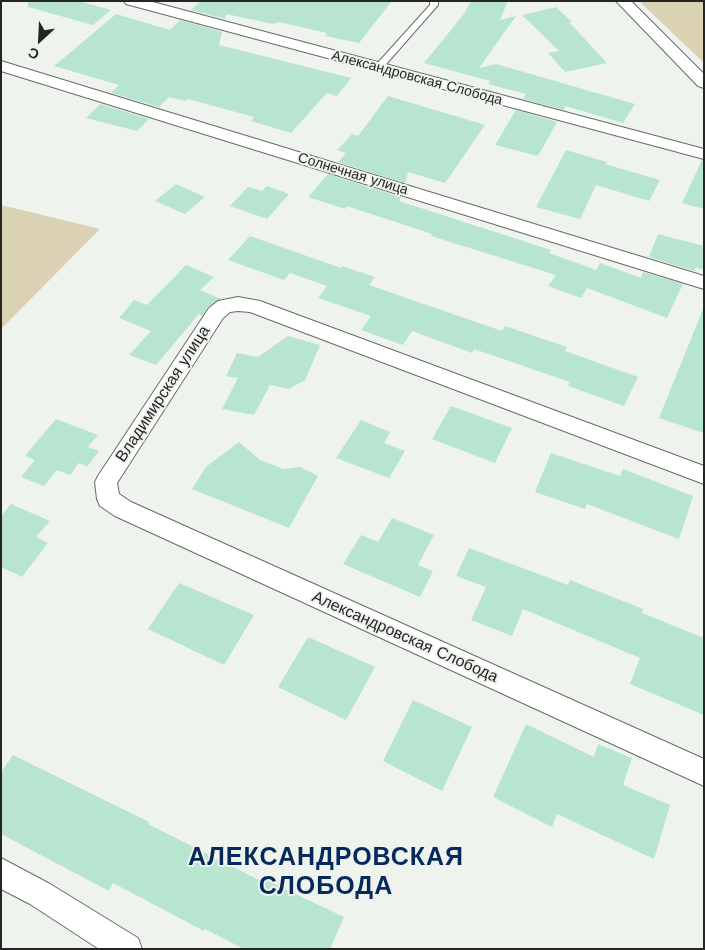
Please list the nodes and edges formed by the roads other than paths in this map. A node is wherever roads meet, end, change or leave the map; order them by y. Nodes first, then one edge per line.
1 (131, 1) edge
2 (434, 1) edge
3 (623, 1) edge
4 (1, 66) edge
5 (378, 68) junction
6 (701, 78) edge
7 (704, 154) edge
8 (704, 283) edge
9 (704, 475) edge
10 (108, 499) joint
11 (704, 773) edge
12 (1, 873) edge
13 (126, 949) edge

1 - 5 street, Александровская Слобода
2 - 5 lane
3 - 6 street
4 - 8 street, Солнечная улица
5 - 7 street, Александровская Слобода
9 - 10 street, Владимирская улица
10 - 11 street, Александровская Слобода
12 - 13 street

